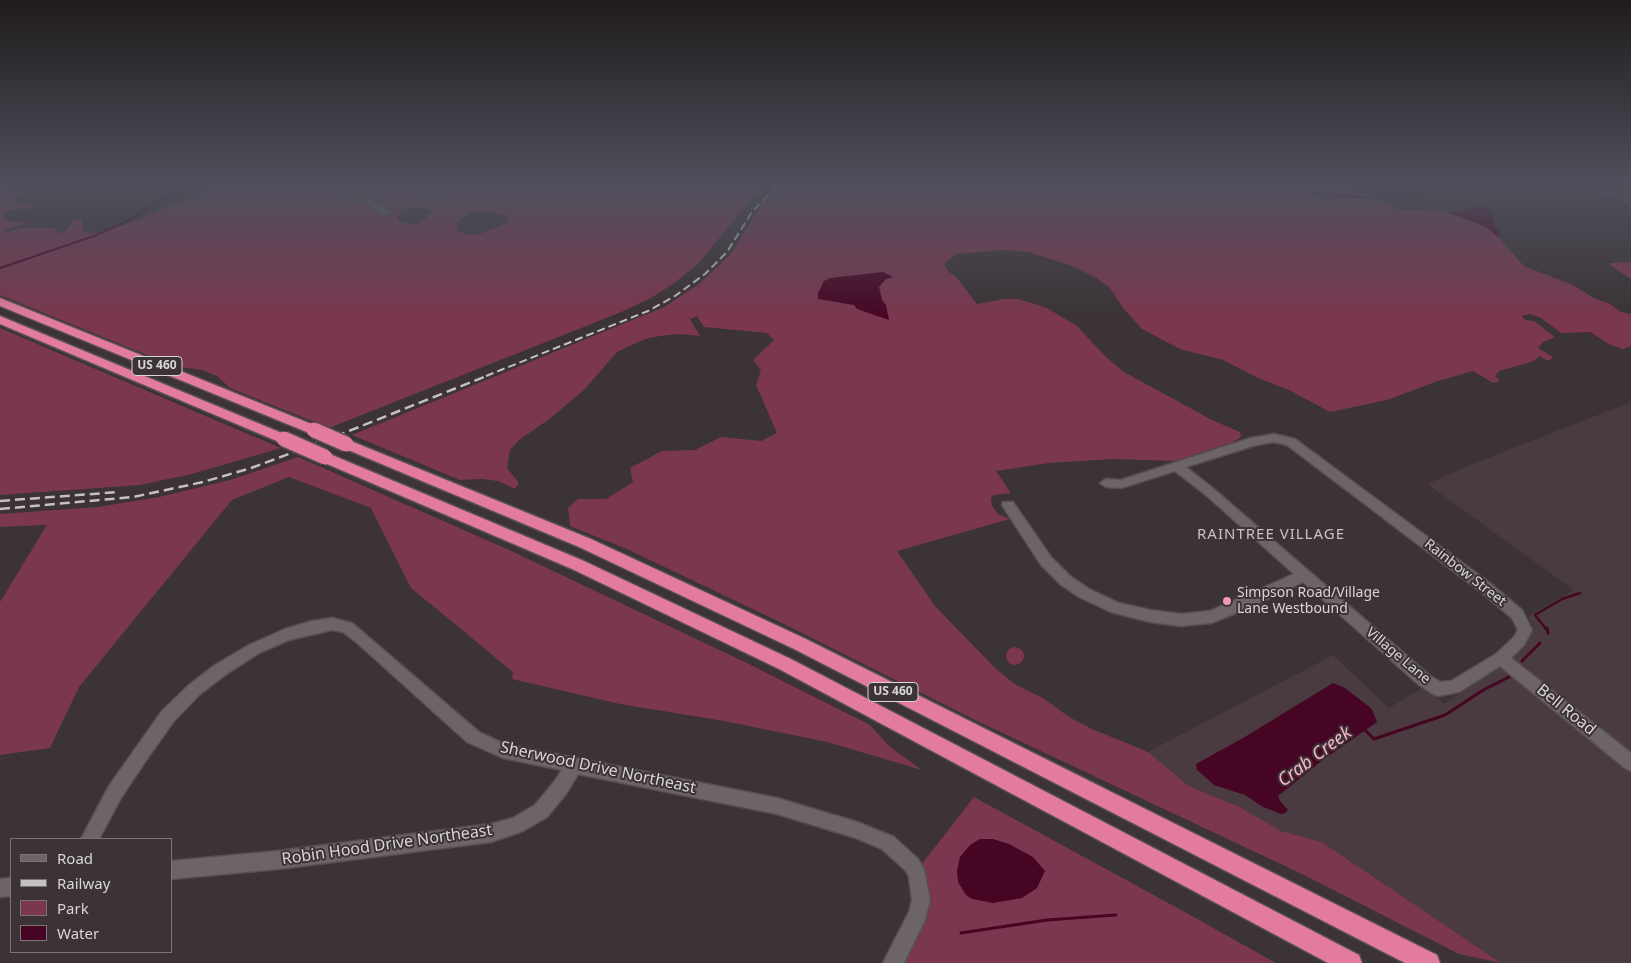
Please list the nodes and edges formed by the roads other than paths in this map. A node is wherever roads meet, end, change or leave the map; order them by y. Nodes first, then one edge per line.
1 (0, 302) edge
2 (0, 320) edge
3 (1176, 466) junction
4 (1106, 483) dead end
5 (1008, 505) dead end
6 (1304, 575) junction
7 (1500, 658) junction
8 (1438, 689) joint
9 (1631, 763) edge
10 (574, 765) junction
11 (91, 838) edge
12 (172, 870) edge
13 (892, 963) edge
14 (1351, 963) edge
15 (1429, 963) edge

1 - 15 highway, US 460, bridge
2 - 14 highway, US 460, bridge
3 - 4 street
3 - 6 street, Village Lane
3 - 7 street, Rainbow Street
5 - 6 street
6 - 8 street, Village Lane
7 - 8 street, Rainbow Street
7 - 9 street, Bell Road
10 - 11 street, Sherwood Drive Northeast
10 - 12 street, Robin Hood Drive Northeast
10 - 13 street, Sherwood Drive Northeast

